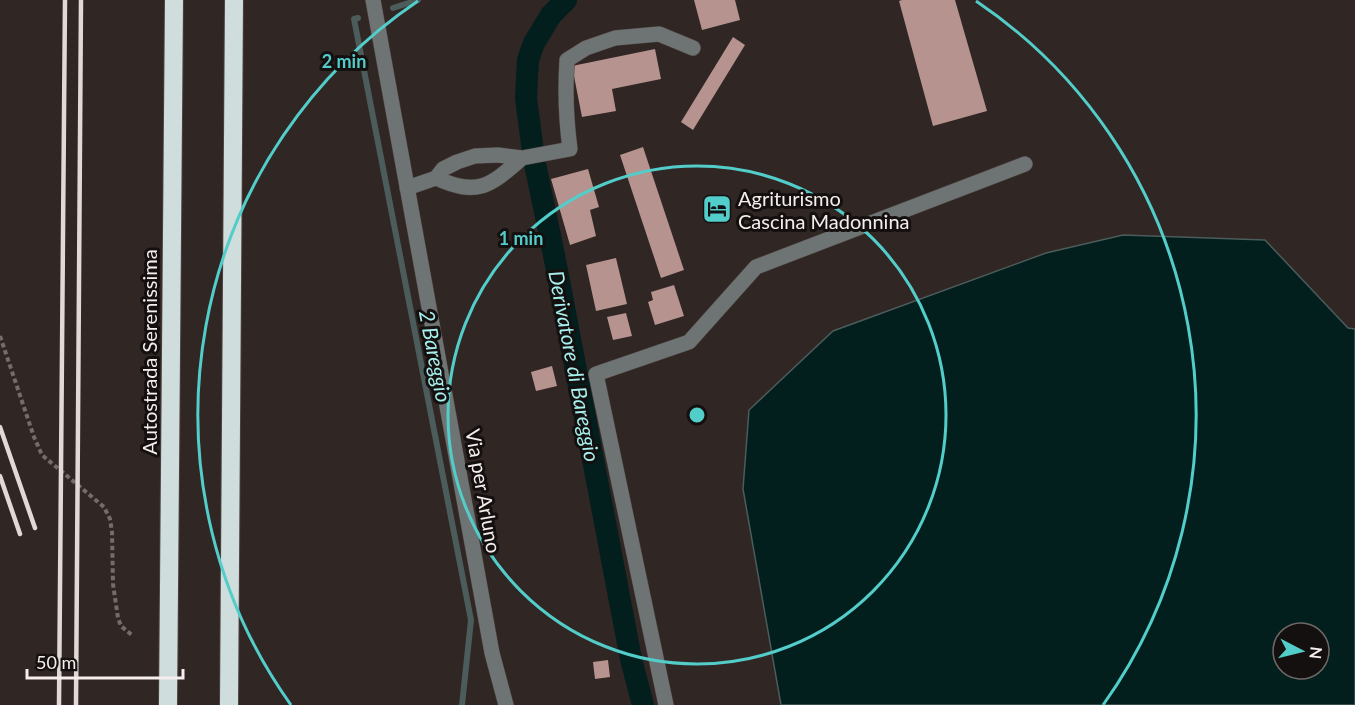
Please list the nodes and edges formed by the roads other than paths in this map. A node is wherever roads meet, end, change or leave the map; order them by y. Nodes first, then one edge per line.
1 (174, 0) edge
2 (234, 0) edge
3 (373, 0) edge
4 (693, 48) dead end
5 (522, 158) junction
6 (1026, 164) dead end
7 (436, 178) junction
8 (407, 188) junction
9 (168, 705) edge
10 (229, 705) edge
11 (506, 705) edge
12 (666, 705) edge

1 - 9 highway, Autostrada Serenissima
2 - 10 highway
3 - 8 street, Via per Arluno
4 - 5 street
5 - 7 street
5 - 7 street
6 - 12 street
7 - 8 street
8 - 11 street, Via per Arluno

